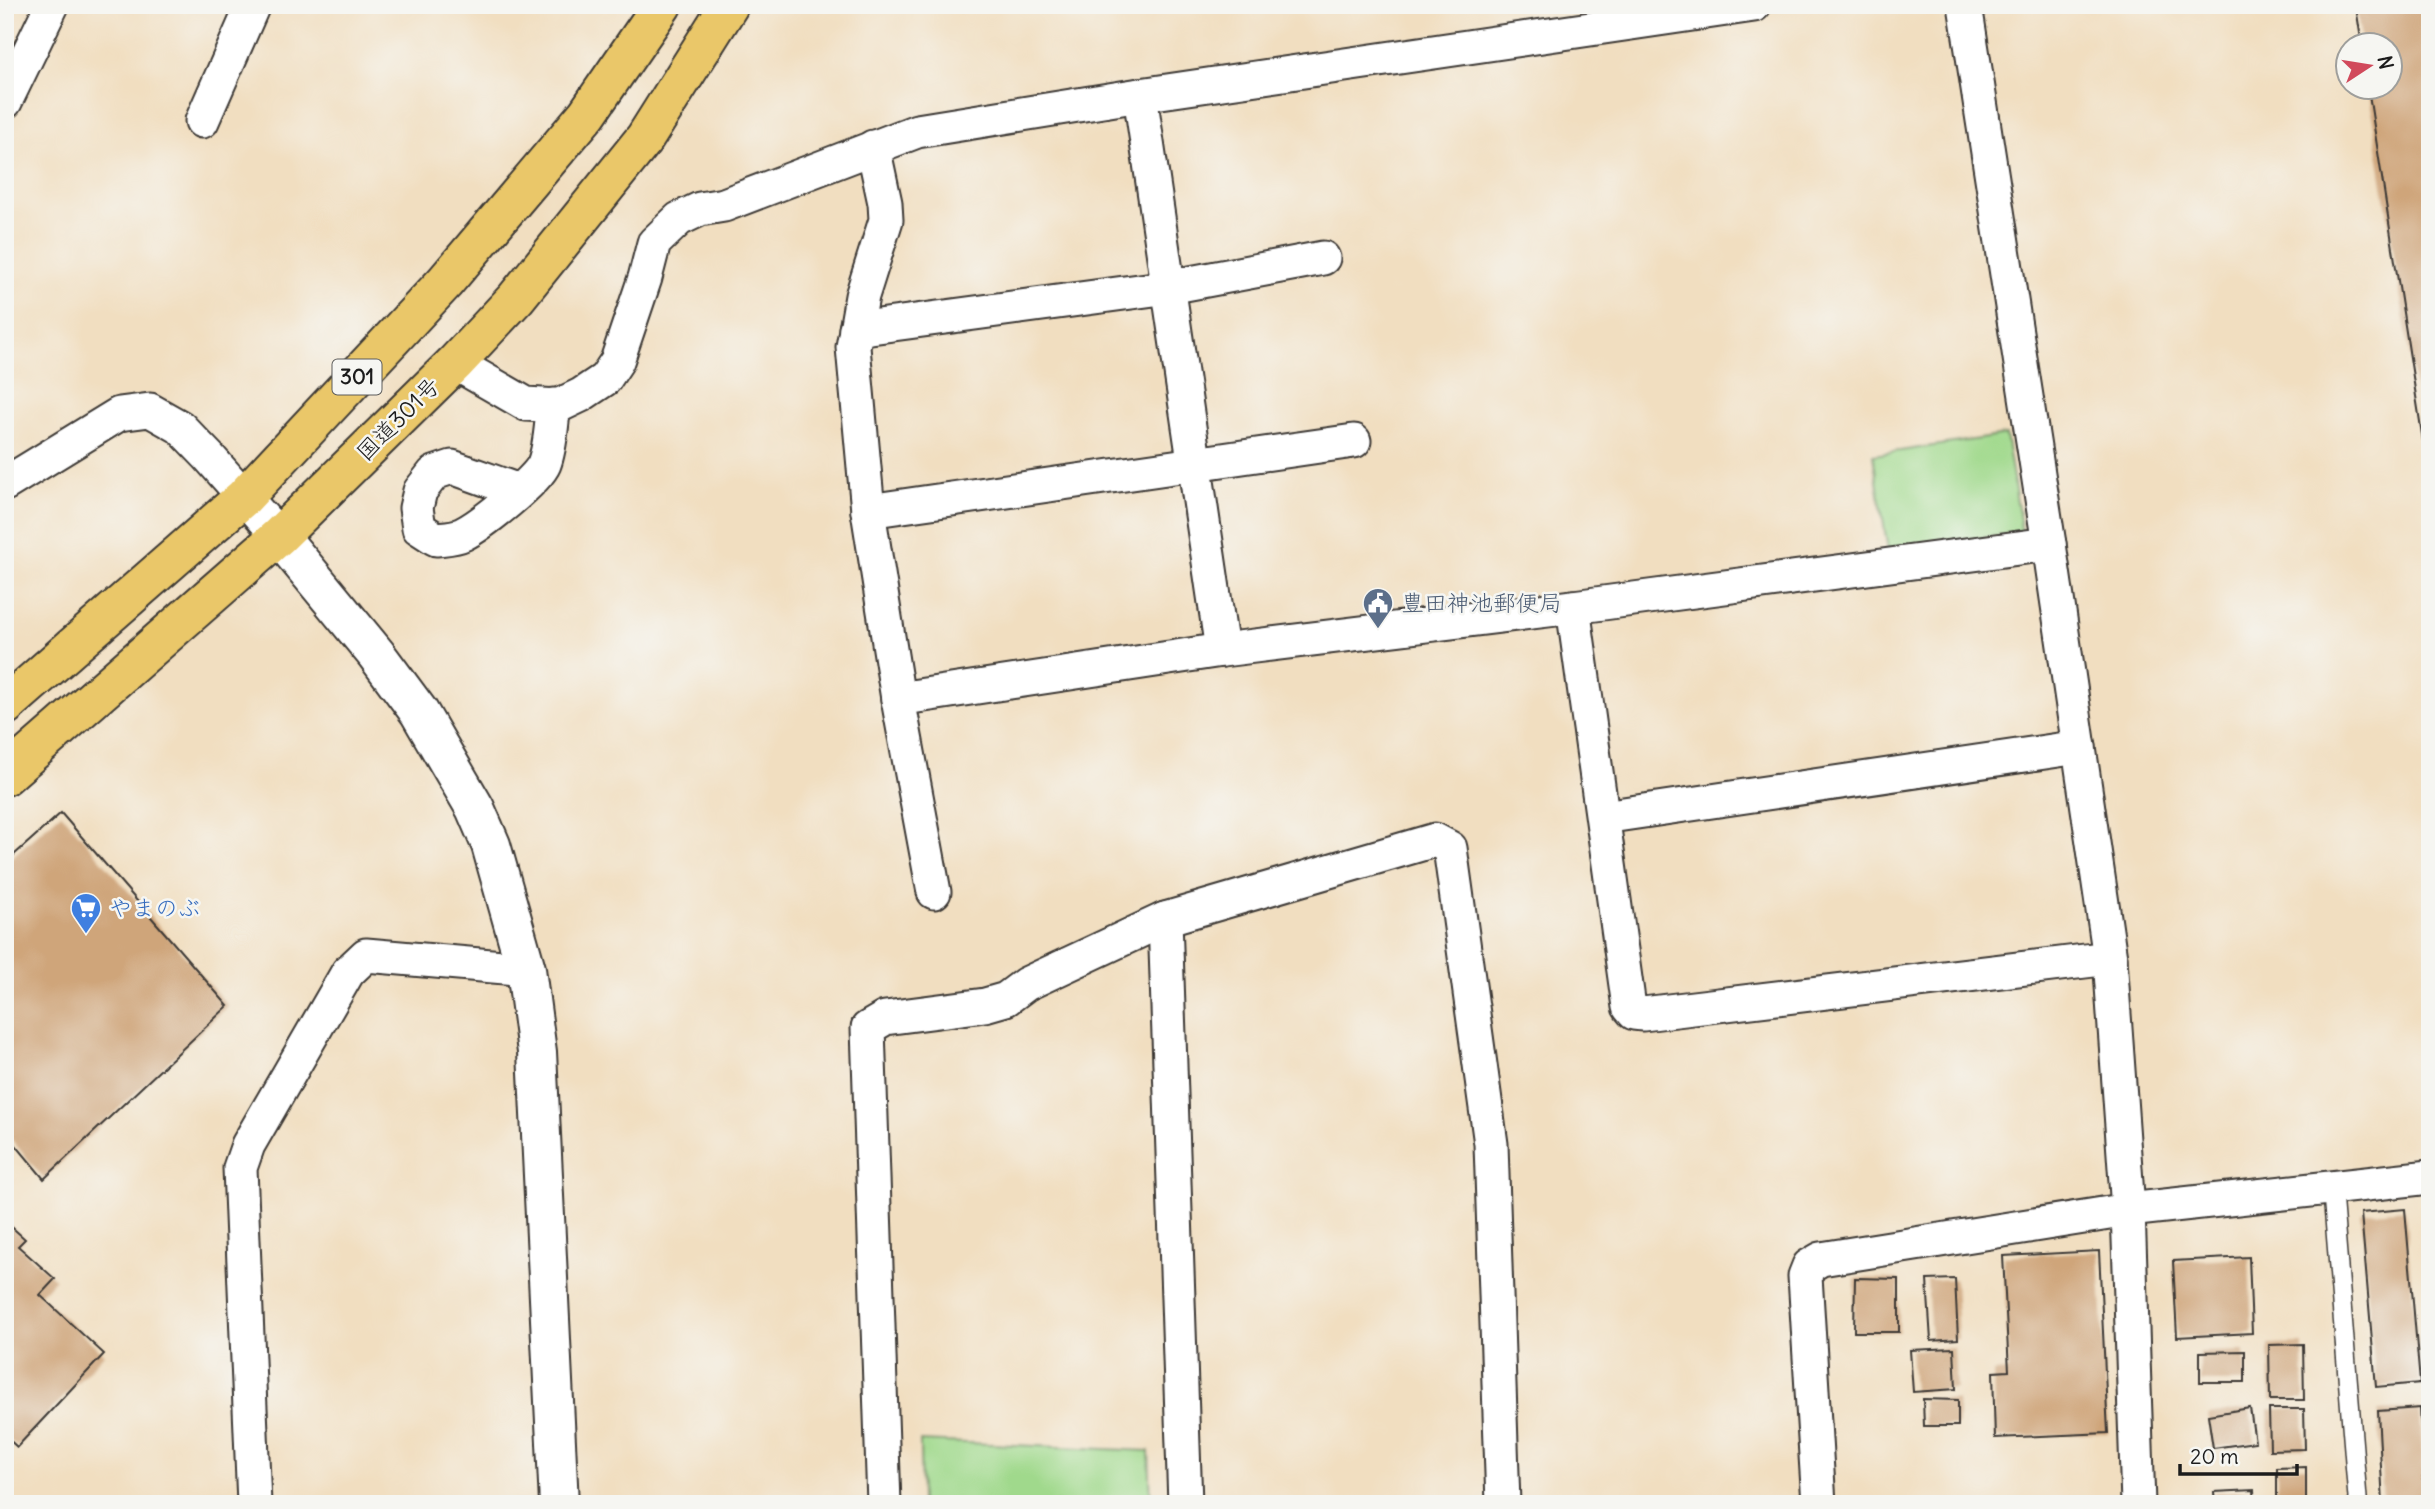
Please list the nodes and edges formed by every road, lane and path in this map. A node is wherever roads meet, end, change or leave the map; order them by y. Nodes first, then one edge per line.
1 (52, 5) edge
2 (253, 5) edge
3 (662, 5) edge
4 (729, 5) edge
5 (1754, 5) edge
6 (1965, 5) edge
7 (1140, 95) junction
8 (5, 102) edge
9 (202, 121) dead end
10 (873, 147) junction
11 (1323, 258) dead end
12 (1169, 287) junction
13 (856, 329) junction
14 (455, 363) junction
15 (554, 405) junction
16 (1354, 441) dead end
17 (1194, 465) junction
18 (5, 484) edge
19 (519, 491) dead end
20 (244, 497) junction
21 (868, 512) junction
22 (279, 537) junction
23 (2049, 544) junction
24 (1573, 607) junction
25 (1222, 650) junction
26 (898, 699) junction
27 (5, 706) edge
28 (2078, 747) junction
29 (5, 776) edge
30 (1603, 817) junction
31 (934, 892) dead end
32 (1165, 919) junction
33 (2110, 958) junction
34 (526, 969) junction
35 (2430, 1177) edge
36 (2332, 1188) junction
37 (2129, 1210) junction
38 (254, 1504) edge
39 (559, 1504) edge
40 (884, 1504) edge
41 (1185, 1504) edge
42 (1503, 1504) edge
43 (1819, 1504) edge
44 (2137, 1504) edge
45 (2358, 1504) edge

1 - 8 street
2 - 9 street
3 - 20 highway, 301
4 - 14 highway, 国道301号 / 301
5 - 7 street
6 - 23 street
7 - 10 street
7 - 12 street
10 - 13 street
10 - 15 street
11 - 12 street
12 - 13 street
12 - 17 street
13 - 21 street
14 - 15 street
14 - 22 highway, 国道301号 / 301
15 - 19 street
16 - 17 street
17 - 21 street
17 - 25 street
18 - 20 street
20 - 22 street
20 - 27 highway, 301
21 - 26 street
22 - 29 highway, 国道301号 / 301
22 - 34 street
23 - 24 street
23 - 28 street
24 - 25 street
24 - 30 street
25 - 26 street
26 - 31 street
28 - 30 street
28 - 33 street
30 - 33 street
32 - 40 street
32 - 41 street
32 - 42 street
33 - 37 street
34 - 38 street
34 - 39 street
35 - 36 street
36 - 37 street
36 - 45 lane
37 - 43 street
37 - 44 street

